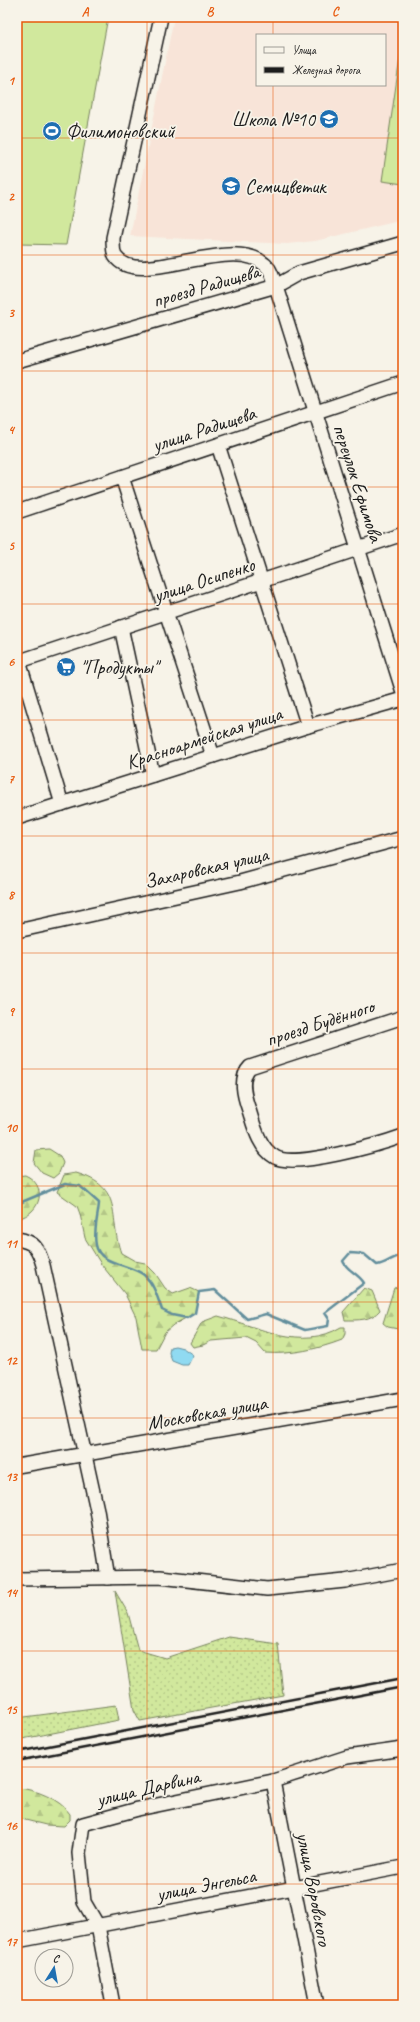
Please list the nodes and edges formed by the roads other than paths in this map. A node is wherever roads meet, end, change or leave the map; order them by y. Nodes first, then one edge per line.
1 (161, 17) edge
2 (403, 243) edge
3 (276, 286) junction
4 (17, 361) edge
5 (403, 383) edge
6 (315, 413) junction
7 (218, 445) junction
8 (122, 477) junction
9 (17, 512) edge
10 (403, 534) edge
11 (358, 549) junction
12 (261, 582) junction
13 (166, 613) junction
14 (121, 627) junction
15 (18, 662) edge
16 (403, 692) edge
17 (403, 699) edge
18 (308, 726) junction
19 (213, 756) junction
20 (153, 775) junction
21 (62, 804) junction
22 (17, 818) edge
23 (403, 838) edge
24 (17, 931) edge
25 (403, 1017) edge
26 (403, 1136) edge
27 (23, 1240) edge
28 (403, 1399) edge
29 (85, 1455) junction
30 (17, 1466) edge
31 (403, 1570) edge
32 (17, 1578) edge
33 (108, 1578) junction
34 (403, 1749) edge
35 (273, 1782) junction
36 (403, 1867) edge
37 (294, 1889) junction
38 (98, 1926) junction
39 (17, 1941) edge
40 (113, 2005) edge
41 (318, 2005) edge

1 - 3 street, переулок Ефимова
2 - 3 street, проезд Радищева
3 - 4 street, проезд Радищева
3 - 6 street, переулок Ефимова
5 - 6 street, улица Радищева
6 - 7 street, улица Радищева
6 - 11 street, переулок Ефимова
7 - 8 street, улица Радищева
7 - 12 street
8 - 9 street, улица Радищева
8 - 13 street
10 - 11 street, улица Осипенко
11 - 12 street, улица Осипенко
11 - 16 street, переулок Ефимова
12 - 13 street, улица Осипенко
12 - 18 street
13 - 14 street, улица Осипенко
13 - 19 street
14 - 15 street, улица Осипенко
14 - 20 street
15 - 21 street
17 - 18 street, Красноармейская улица
18 - 19 street, Красноармейская улица
19 - 20 street, Красноармейская улица
20 - 21 street, Красноармейская улица
21 - 22 street, Красноармейская улица
23 - 24 street, Захаровская улица
25 - 26 street, проезд Будённого
27 - 29 street
28 - 29 street, Московская улица
29 - 30 street, Московская улица
29 - 33 street
31 - 33 street
32 - 33 street
34 - 35 street, улица Дарвина
35 - 37 street, улица Воровского
35 - 38 street, улица Дарвина
36 - 37 street, улица Энгельса
37 - 38 street, улица Энгельса
37 - 41 street, улица Воровского
38 - 39 street, улица Энгельса
38 - 40 street, улица Дарвина

